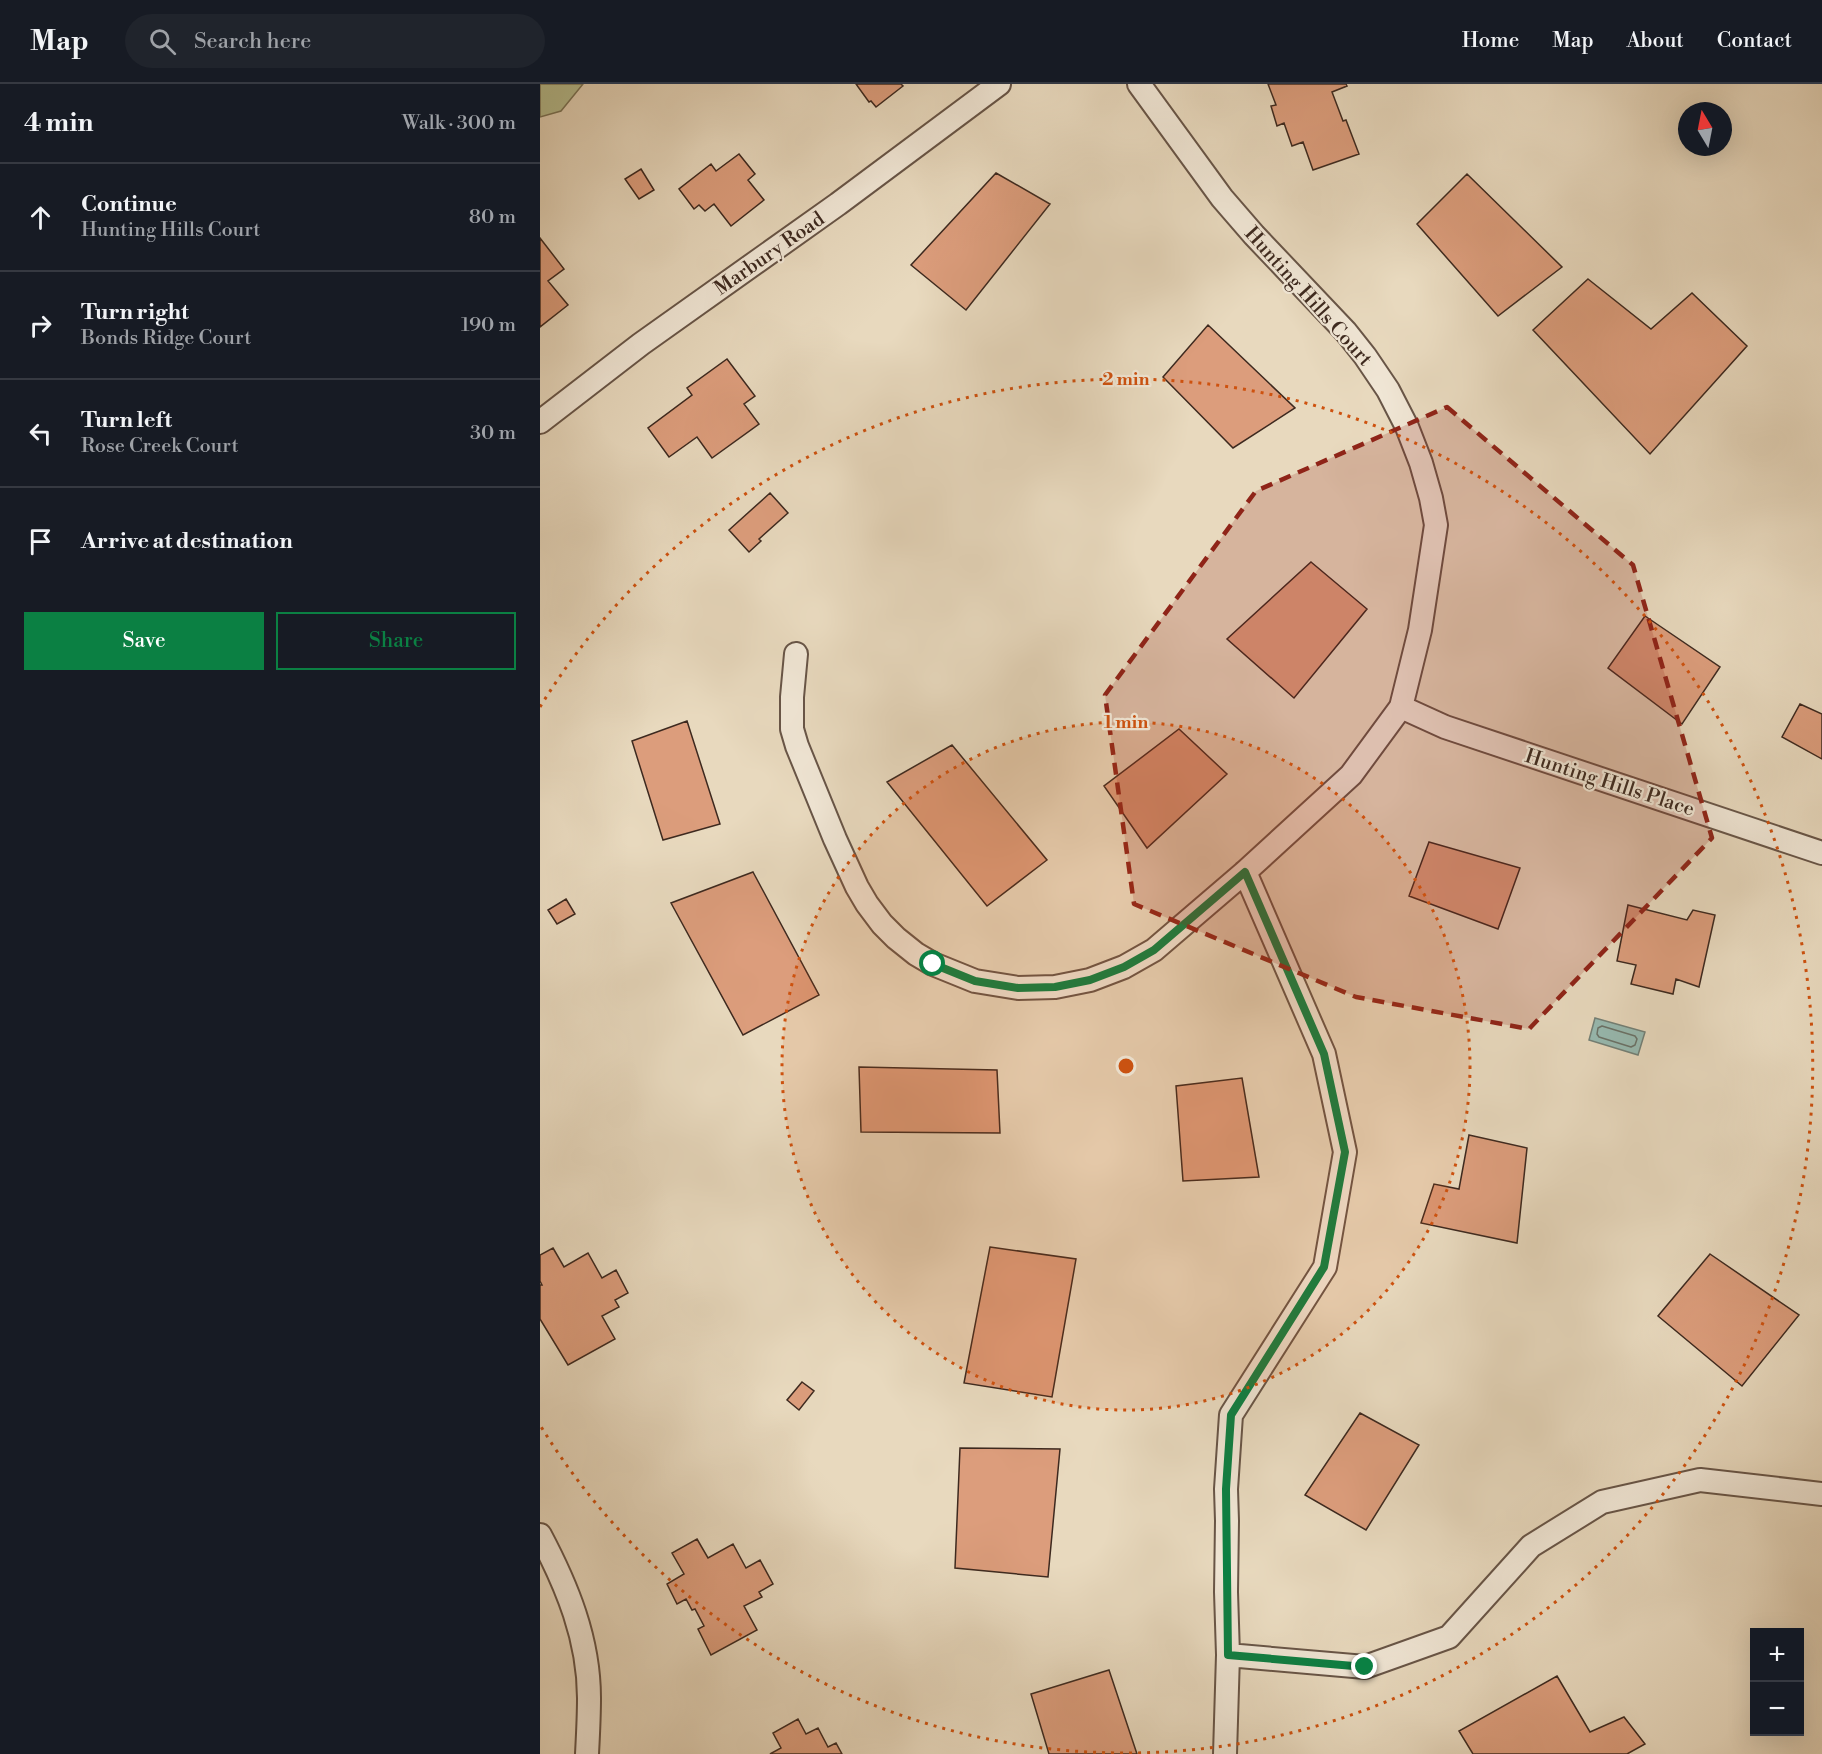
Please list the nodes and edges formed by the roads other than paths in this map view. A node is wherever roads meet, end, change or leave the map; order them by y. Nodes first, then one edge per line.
1 (999, 84) edge
2 (1139, 84) edge
3 (540, 422) edge
4 (796, 654) dead end
5 (1401, 707) junction
6 (1822, 853) edge
7 (1245, 872) junction
8 (1822, 1494) edge
9 (540, 1535) edge
10 (1228, 1655) junction
11 (587, 1754) edge
12 (1225, 1754) edge

1 - 3 street, Marbury Road
2 - 5 street, Hunting Hills Court
4 - 7 street, Hunting Hills Court
5 - 6 street, Hunting Hills Place
5 - 7 street, Hunting Hills Court
7 - 10 street
8 - 10 street
9 - 11 street
10 - 12 street

